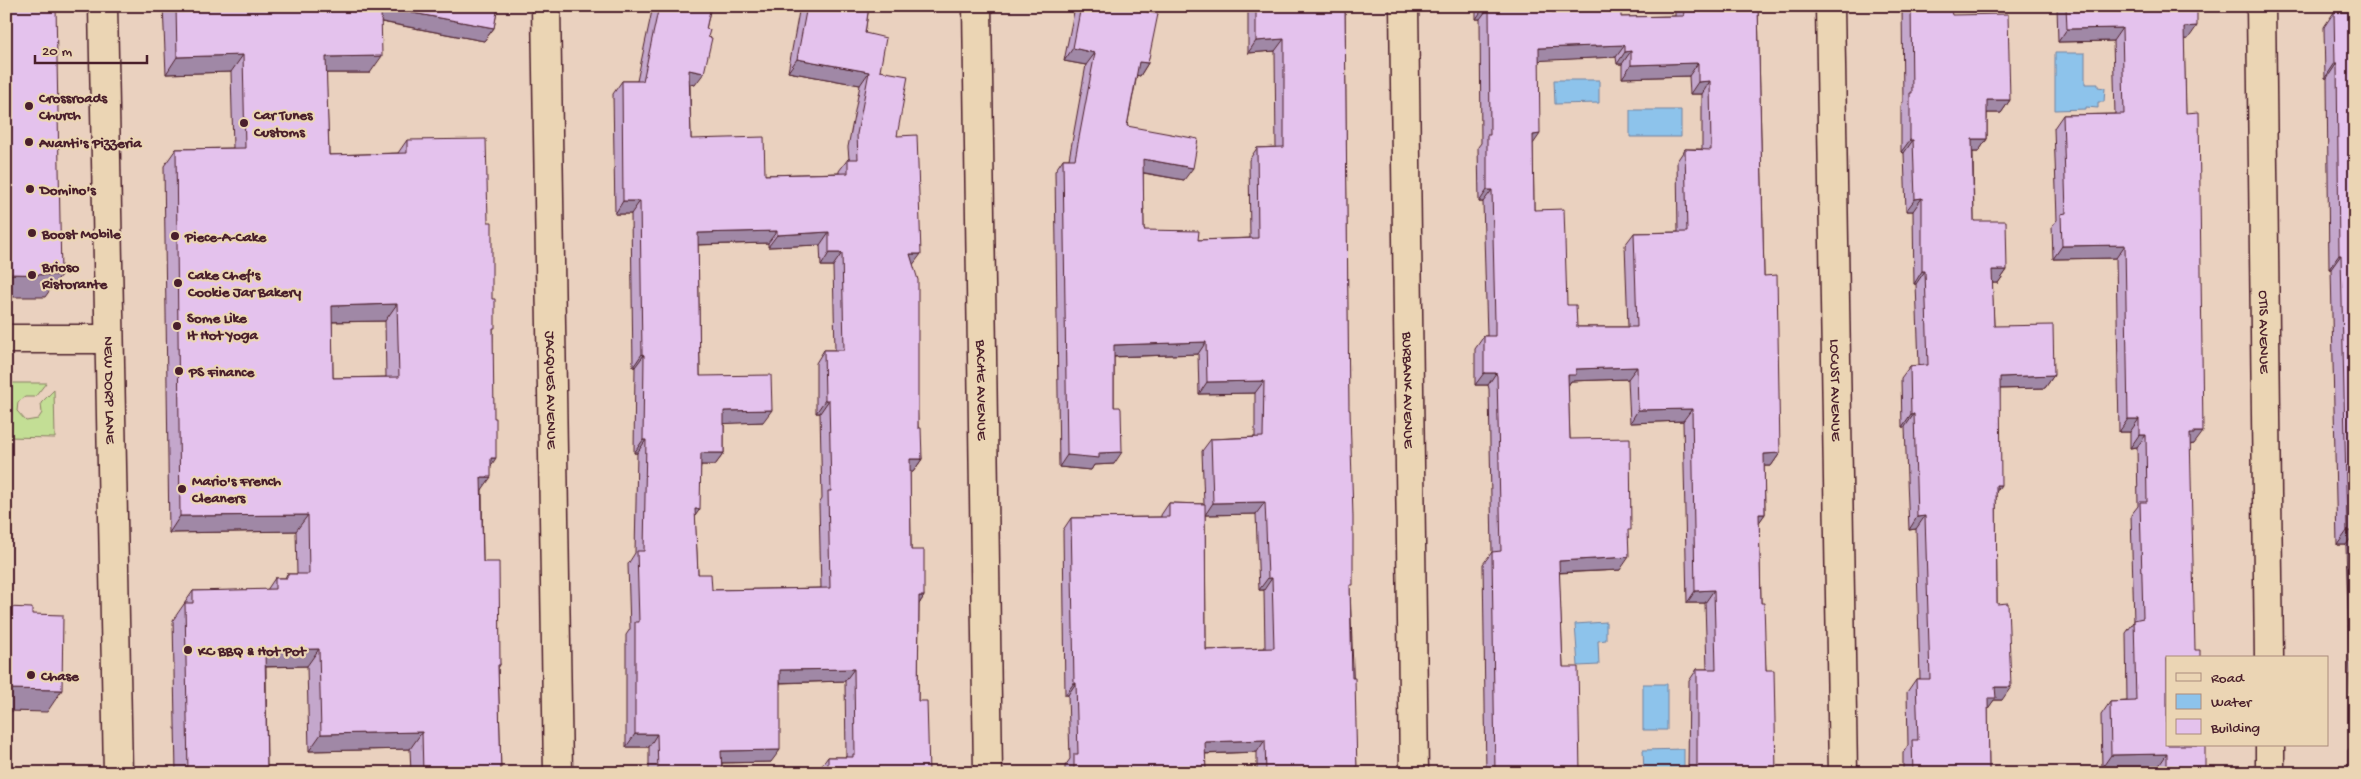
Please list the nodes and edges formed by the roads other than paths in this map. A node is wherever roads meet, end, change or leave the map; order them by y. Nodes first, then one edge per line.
1 (103, 6) edge
2 (546, 6) edge
3 (977, 6) edge
4 (1404, 6) edge
5 (1830, 6) edge
6 (2261, 6) edge
7 (6, 339) edge
8 (109, 339) junction
9 (2269, 656) edge
10 (2270, 746) edge
11 (118, 773) edge
12 (558, 773) edge
13 (988, 773) edge
14 (1414, 773) edge
15 (1843, 773) edge
16 (2270, 773) edge

1 - 8 street, NEW DORP LANE
2 - 12 street, JACQUES AVENUE
3 - 13 street, BACHE AVENUE
4 - 14 street, BURBANK AVENUE
5 - 15 street, LOCUST AVENUE
6 - 9 street, OTIS AVENUE
7 - 8 street
8 - 11 street, NEW DORP LANE
10 - 16 street

